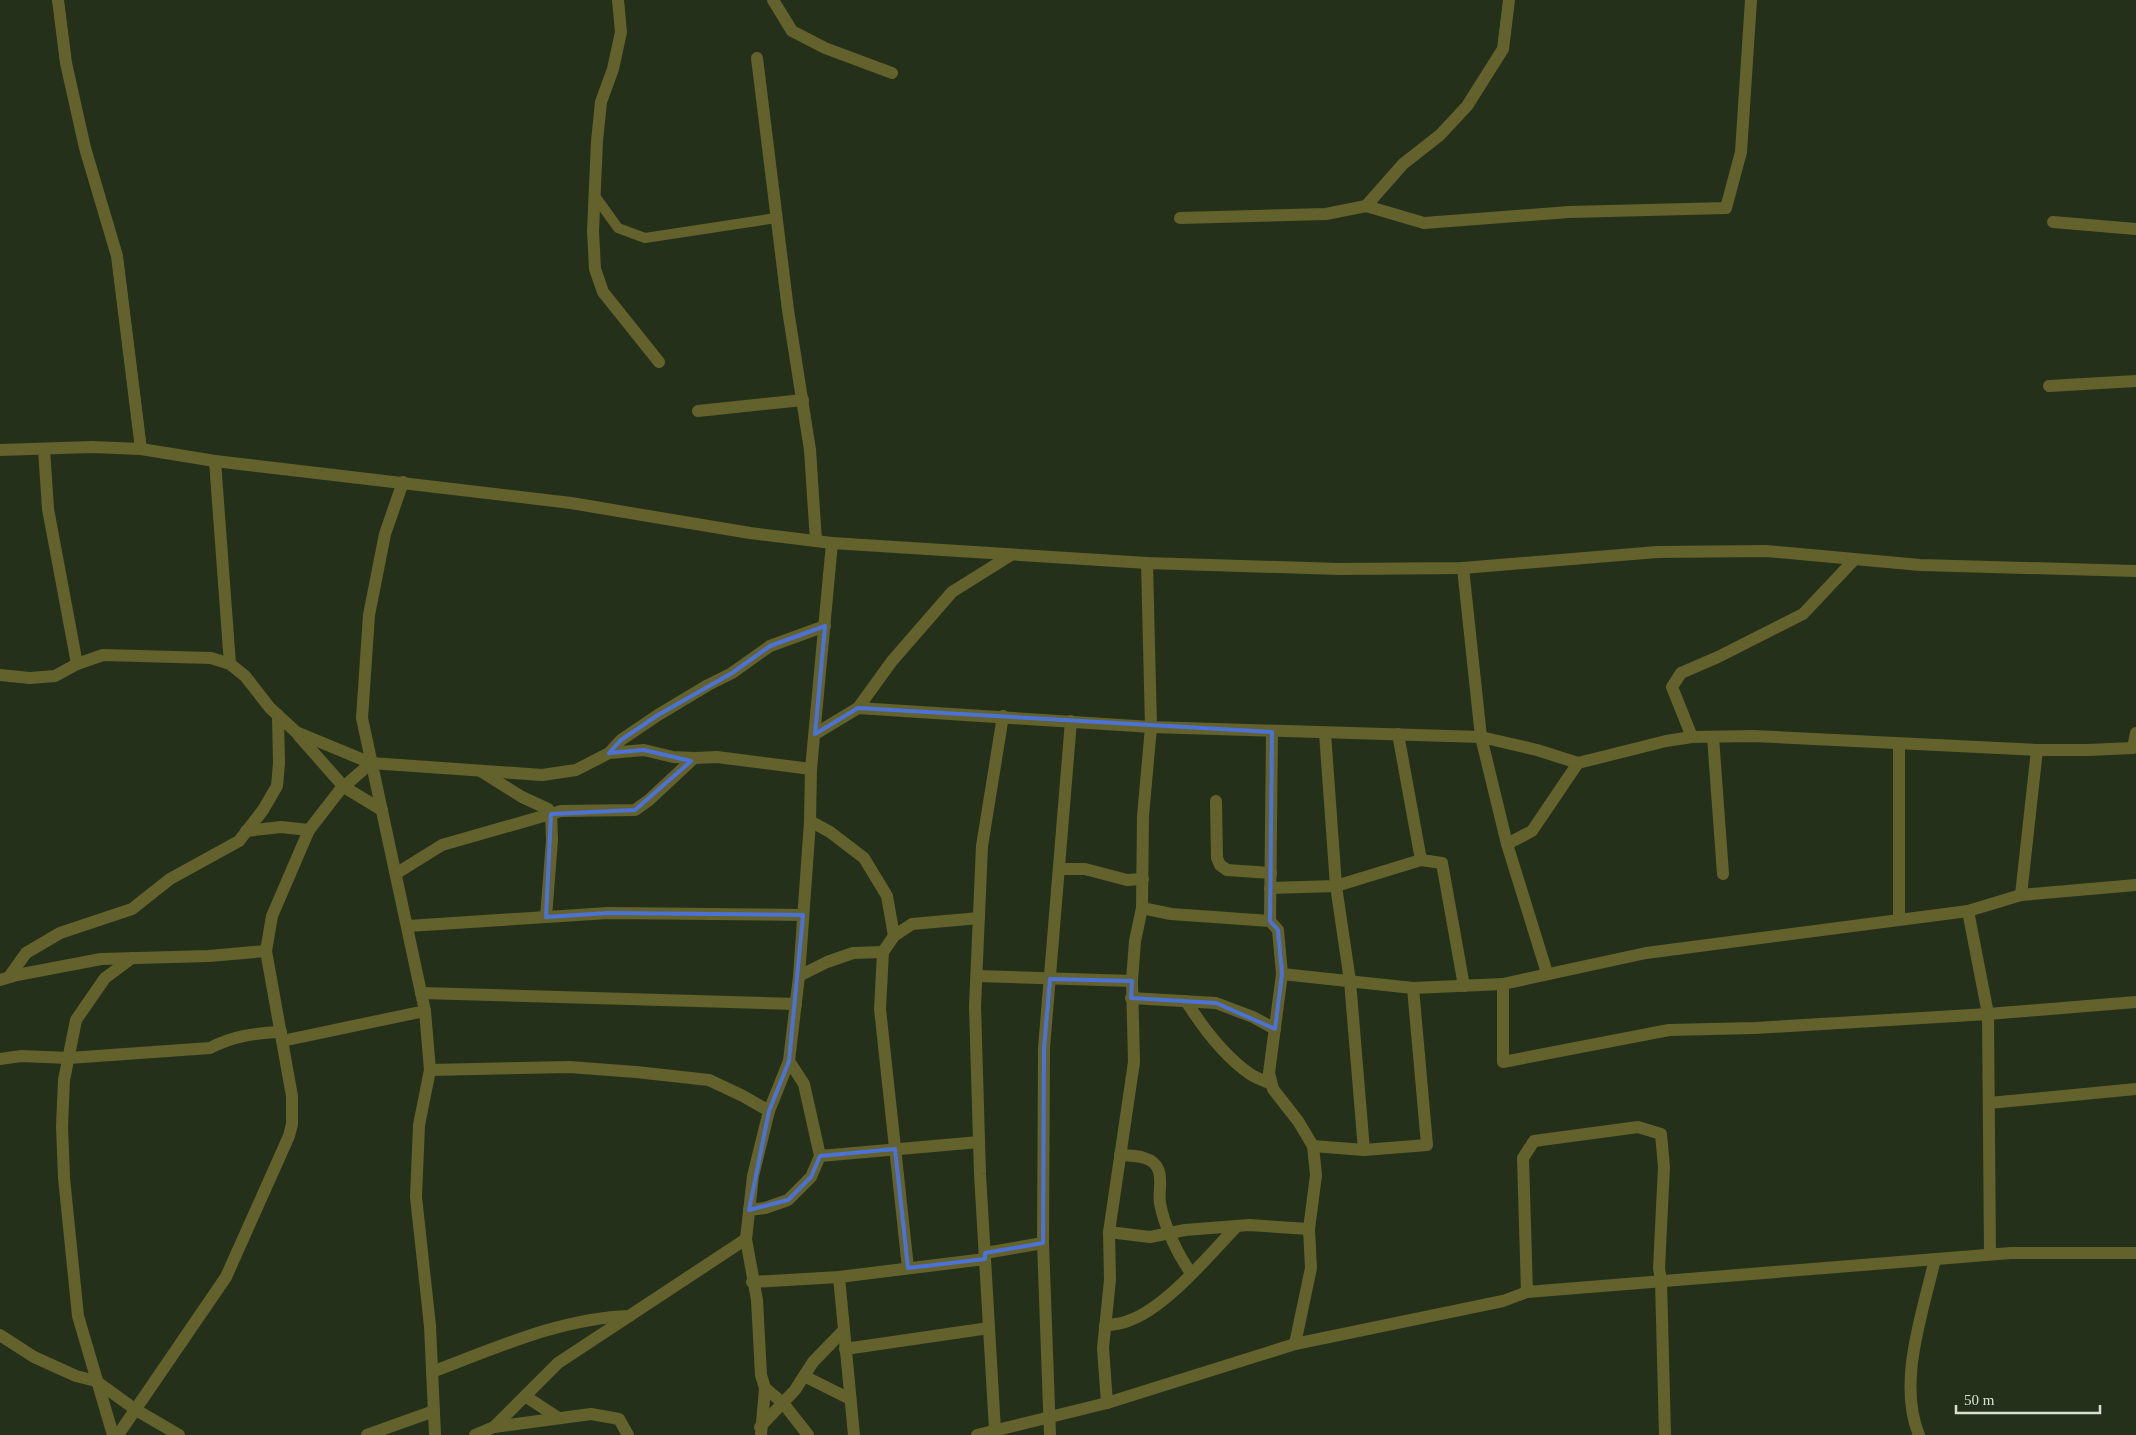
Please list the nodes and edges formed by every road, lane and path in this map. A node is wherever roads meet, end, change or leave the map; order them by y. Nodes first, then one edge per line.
1 (58, 0) edge
2 (618, 0) edge
3 (773, 0) edge
4 (1509, 0) edge
5 (1751, 0) edge
6 (757, 58) dead end
7 (892, 73) dead end
8 (595, 196) junction
9 (1366, 206) junction
10 (776, 218) junction
11 (1180, 218) dead end
12 (2053, 222) dead end
13 (2136, 229) edge
14 (660, 362) dead end
15 (2136, 381) edge
16 (2049, 386) dead end
17 (803, 400) junction
18 (698, 411) dead end
19 (44, 449) junction
20 (141, 449) junction
21 (0, 450) edge
22 (215, 461) junction
23 (403, 482) junction
24 (816, 541) junction
25 (832, 543) junction
26 (1011, 555) junction
27 (1854, 560) junction
28 (1147, 563) junction
29 (1463, 568) junction
30 (2136, 571) edge
31 (824, 626) junction
32 (77, 664) junction
33 (230, 664) junction
34 (0, 675) edge
35 (858, 708) junction
36 (278, 715) junction
37 (1003, 716) junction
38 (1071, 721) junction
39 (1151, 727) junction
40 (296, 732) junction
41 (1272, 732) junction
42 (1325, 733) junction
43 (2136, 733) edge
44 (815, 734) junction
45 (1398, 734) junction
46 (1481, 737) junction
47 (1692, 737) junction
48 (1714, 737) junction
49 (1899, 744) junction
50 (2134, 748) edge
51 (2037, 750) junction
52 (609, 753) junction
53 (694, 758) junction
54 (1578, 763) junction
55 (371, 764) junction
56 (811, 769) junction
57 (480, 770) junction
58 (344, 787) junction
59 (1216, 801) dead end
60 (382, 810) junction
61 (551, 814) junction
62 (810, 821) junction
63 (309, 830) junction
64 (246, 831) junction
65 (1507, 844) junction
66 (1420, 860) junction
67 (1059, 868) junction
68 (397, 873) junction
69 (1271, 873) junction
70 (1724, 874) dead end
71 (1143, 879) junction
72 (2136, 885) edge
73 (1336, 886) junction
74 (1270, 888) junction
75 (2021, 895) junction
76 (1142, 908) junction
77 (1968, 911) junction
78 (803, 915) junction
79 (546, 917) junction
80 (979, 918) junction
81 (1899, 920) junction
82 (1270, 921) junction
83 (408, 926) junction
84 (894, 936) junction
85 (266, 951) junction
86 (883, 952) junction
87 (132, 958) junction
88 (1547, 973) junction
89 (1282, 974) junction
90 (799, 976) junction
91 (977, 976) junction
92 (5, 979) edge
93 (1050, 979) junction
94 (1132, 981) junction
95 (1350, 981) junction
96 (1503, 984) junction
97 (1464, 986) junction
98 (1412, 988) junction
99 (421, 993) junction
100 (1132, 998) junction
101 (1186, 1002) junction
102 (2136, 1002) edge
103 (796, 1004) junction
104 (425, 1011) junction
105 (1988, 1014) junction
106 (1275, 1029) junction
107 (282, 1037) junction
108 (68, 1058) junction
109 (0, 1059) edge
110 (789, 1061) junction
111 (430, 1070) junction
112 (1272, 1084) junction
113 (2136, 1089) edge
114 (1989, 1103) junction
115 (769, 1111) junction
116 (979, 1142) junction
117 (1313, 1146) junction
118 (895, 1149) junction
119 (1364, 1150) junction
120 (1120, 1155) junction
121 (820, 1156) junction
122 (749, 1210) junction
123 (1237, 1226) junction
124 (1310, 1229) junction
125 (1108, 1232) junction
126 (1170, 1233) junction
127 (746, 1239) junction
128 (1043, 1243) junction
129 (2136, 1252) edge
130 (1990, 1254) junction
131 (985, 1256) junction
132 (1935, 1259) junction
133 (908, 1268) junction
134 (1192, 1273) junction
135 (839, 1277) junction
136 (1661, 1281) junction
137 (752, 1282) junction
138 (1527, 1292) junction
139 (630, 1316) junction
140 (1105, 1326) junction
141 (989, 1328) junction
142 (844, 1330) junction
143 (0, 1335) edge
144 (1295, 1344) junction
145 (846, 1349) junction
146 (432, 1372) junction
147 (804, 1376) junction
148 (96, 1381) junction
149 (765, 1388) junction
150 (525, 1396) junction
151 (850, 1399) junction
152 (1108, 1402) junction
153 (783, 1403) junction
154 (136, 1410) junction
155 (434, 1410) junction
156 (1050, 1417) junction
157 (557, 1418) junction
158 (494, 1427) junction
159 (995, 1430) junction
160 (759, 1432) edge
161 (113, 1435) edge
162 (118, 1435) edge
163 (179, 1435) edge
164 (367, 1435) edge
165 (435, 1435) edge
166 (475, 1435) edge
167 (628, 1435) edge
168 (808, 1435) edge
169 (854, 1435) edge
170 (977, 1435) edge
171 (1050, 1435) edge
172 (1665, 1435) edge
173 (1919, 1435) edge

1 - 20 street
2 - 8 street
3 - 7 street
4 - 9 street
5 - 9 street
6 - 10 street
8 - 10 lane
8 - 14 street
9 - 11 street
10 - 17 street
12 - 13 street
15 - 16 street
17 - 18 street
17 - 24 street
19 - 20 street
19 - 21 street
19 - 32 street
20 - 22 street
22 - 23 street
22 - 33 street
23 - 24 street
23 - 55 street
24 - 25 street
25 - 26 street
25 - 31 street
26 - 28 street
26 - 35 street
27 - 29 street
27 - 30 street
27 - 47 street
28 - 29 street
28 - 39 street
29 - 46 street
31 - 44 street
31 - 52 street
32 - 33 street
32 - 34 street
33 - 36 street
35 - 37 street
35 - 44 street
36 - 40 street
36 - 64 street
37 - 38 street
37 - 80 street
38 - 39 street
38 - 67 street
39 - 41 street
39 - 71 street
40 - 55 street
40 - 58 street
41 - 42 street
41 - 69 street
42 - 45 street
42 - 73 street
43 - 50 street
44 - 56 street
45 - 46 street
45 - 66 street
46 - 54 street
46 - 65 street
47 - 48 street
47 - 54 street
48 - 49 street
48 - 70 street
49 - 51 street
49 - 81 street
50 - 51 street
51 - 75 street
52 - 53 street
52 - 57 street
53 - 56 street
53 - 61 street
54 - 65 street
55 - 57 street
55 - 58 street
55 - 60 street
56 - 62 street
57 - 61 street
58 - 60 street
58 - 63 street
59 - 69 street
60 - 68 street
61 - 68 street
61 - 79 street
62 - 78 street
62 - 84 street
63 - 64 street
63 - 85 street
64 - 92 street
65 - 88 street
66 - 73 street
66 - 97 street
67 - 71 street
67 - 93 street
68 - 83 street
69 - 74 street
71 - 76 street
72 - 75 street
73 - 74 street
73 - 95 street
74 - 82 street
75 - 77 street
76 - 82 street
76 - 94 street
77 - 81 street
77 - 105 street
78 - 79 street
78 - 90 street
79 - 83 street
80 - 84 street
80 - 91 street
81 - 88 street
82 - 89 street
83 - 99 street
84 - 86 street
85 - 87 street
85 - 107 street
86 - 90 street
86 - 118 street
87 - 92 street
87 - 108 street
88 - 96 street
89 - 95 street
89 - 106 street
90 - 103 street
91 - 93 street
91 - 116 street
93 - 94 street
93 - 128 street
94 - 100 street
95 - 98 street
95 - 119 street
96 - 97 street
96 - 105 street
97 - 98 street
98 - 119 street
99 - 103 street
99 - 104 street
100 - 101 street
100 - 120 street
101 - 106 street
101 - 112 street
102 - 105 street
103 - 110 street
104 - 107 street
104 - 111 street
105 - 114 street
106 - 112 street
107 - 108 street
107 - 154 street
108 - 109 street
108 - 148 street
110 - 115 street
110 - 121 street
111 - 115 street
111 - 146 street
112 - 117 street
113 - 114 street
114 - 130 street
115 - 122 street
116 - 118 street
116 - 131 street
117 - 119 street
117 - 124 street
118 - 121 street
118 - 133 street
120 - 125 street
120 - 126 street
121 - 122 street
122 - 127 street
123 - 124 street
123 - 126 street
123 - 134 street
124 - 144 street
125 - 126 street
125 - 140 street
126 - 134 street
127 - 137 street
127 - 139 street
128 - 131 street
128 - 156 street
129 - 130 street
130 - 132 street
131 - 133 street
131 - 141 street
132 - 136 street
132 - 173 street
133 - 135 street
134 - 140 street
135 - 137 street
135 - 142 street
136 - 138 street
136 - 138 street
136 - 172 street
137 - 149 street
138 - 144 street
139 - 146 street
139 - 150 street
140 - 152 street
141 - 145 street
141 - 159 street
142 - 145 street
142 - 147 street
143 - 148 street
144 - 152 street
145 - 151 street
146 - 155 street
147 - 151 street
147 - 153 street
148 - 154 street
148 - 161 street
149 - 153 street
149 - 160 street
150 - 157 street
150 - 158 street
151 - 169 street
152 - 156 street
153 - 160 street
153 - 168 street
154 - 162 street
154 - 163 street
155 - 164 street
155 - 165 street
156 - 159 street
156 - 171 street
157 - 158 street
157 - 167 street
158 - 166 street
159 - 170 street

